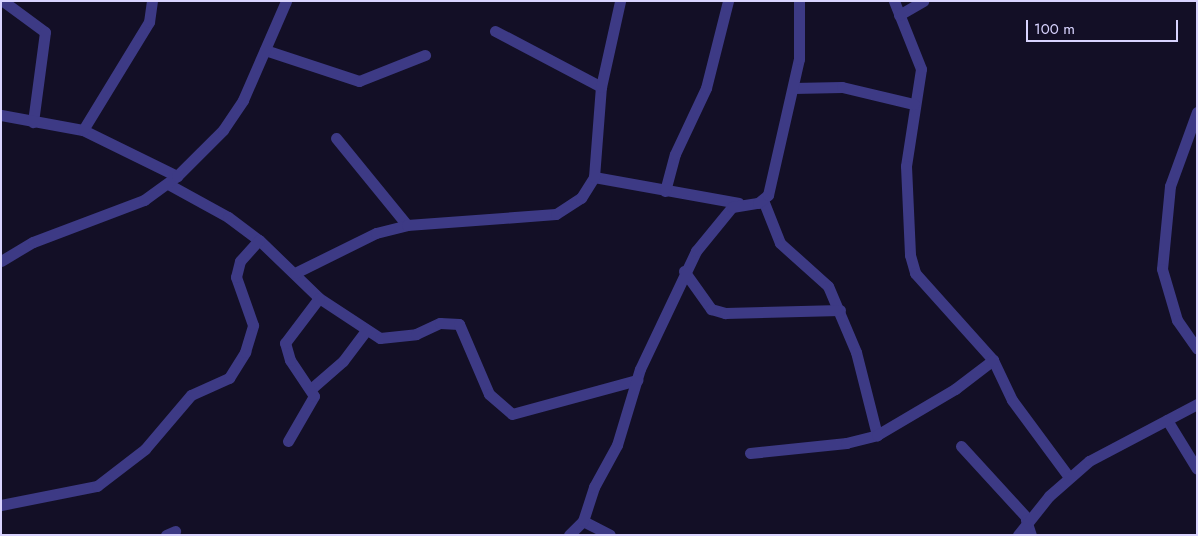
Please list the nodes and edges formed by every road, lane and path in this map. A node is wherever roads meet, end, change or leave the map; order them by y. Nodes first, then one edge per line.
1 (3, 1) edge
2 (152, 1) edge
3 (286, 1) edge
4 (620, 1) edge
5 (728, 1) edge
6 (799, 1) edge
7 (894, 1) edge
8 (923, 1) edge
9 (899, 15) junction
10 (495, 31) dead end
11 (265, 50) junction
12 (425, 55) dead end
13 (601, 87) junction
14 (793, 88) junction
15 (914, 104) junction
16 (1197, 112) edge
17 (1, 115) edge
18 (33, 122) junction
19 (83, 130) junction
20 (336, 138) dead end
21 (177, 176) junction
22 (594, 177) junction
23 (168, 184) junction
24 (665, 191) junction
25 (763, 200) junction
26 (742, 204) junction
27 (407, 225) junction
28 (260, 240) junction
29 (1, 261) edge
30 (684, 271) junction
31 (295, 273) junction
32 (319, 298) junction
33 (840, 310) junction
34 (366, 330) junction
35 (1197, 349) edge
36 (993, 360) junction
37 (637, 380) junction
38 (312, 388) junction
39 (1197, 404) edge
40 (1167, 420) junction
41 (877, 435) junction
42 (288, 441) dead end
43 (961, 446) dead end
44 (750, 453) dead end
45 (1197, 469) edge
46 (1069, 477) junction
47 (1, 505) edge
48 (1027, 520) junction
49 (583, 521) junction
50 (569, 535) edge
51 (610, 535) edge
52 (1018, 535) edge
53 (1031, 535) edge

1 - 18 street
2 - 19 street
3 - 11 street
4 - 13 street
5 - 24 street
6 - 14 street
7 - 9 street
8 - 9 street
9 - 15 street
10 - 13 street
11 - 12 street
11 - 21 street
13 - 22 street
14 - 15 street
14 - 25 street
15 - 36 street
16 - 35 street
17 - 18 street
18 - 19 street
19 - 21 street
20 - 27 street
21 - 23 street
22 - 24 street
22 - 27 street
23 - 28 street
23 - 29 street
24 - 26 street
25 - 26 street
25 - 33 street
26 - 30 street
27 - 31 street
28 - 31 street
28 - 47 street
30 - 33 street
30 - 37 street
31 - 32 street
32 - 34 street
32 - 38 street
33 - 41 street
34 - 37 street
34 - 38 street
36 - 41 street
36 - 46 street
37 - 49 street
38 - 42 street
39 - 40 street
40 - 45 street
40 - 46 street
41 - 44 street
43 - 48 street
46 - 48 street
48 - 52 street
48 - 53 street
49 - 50 street
49 - 51 street

